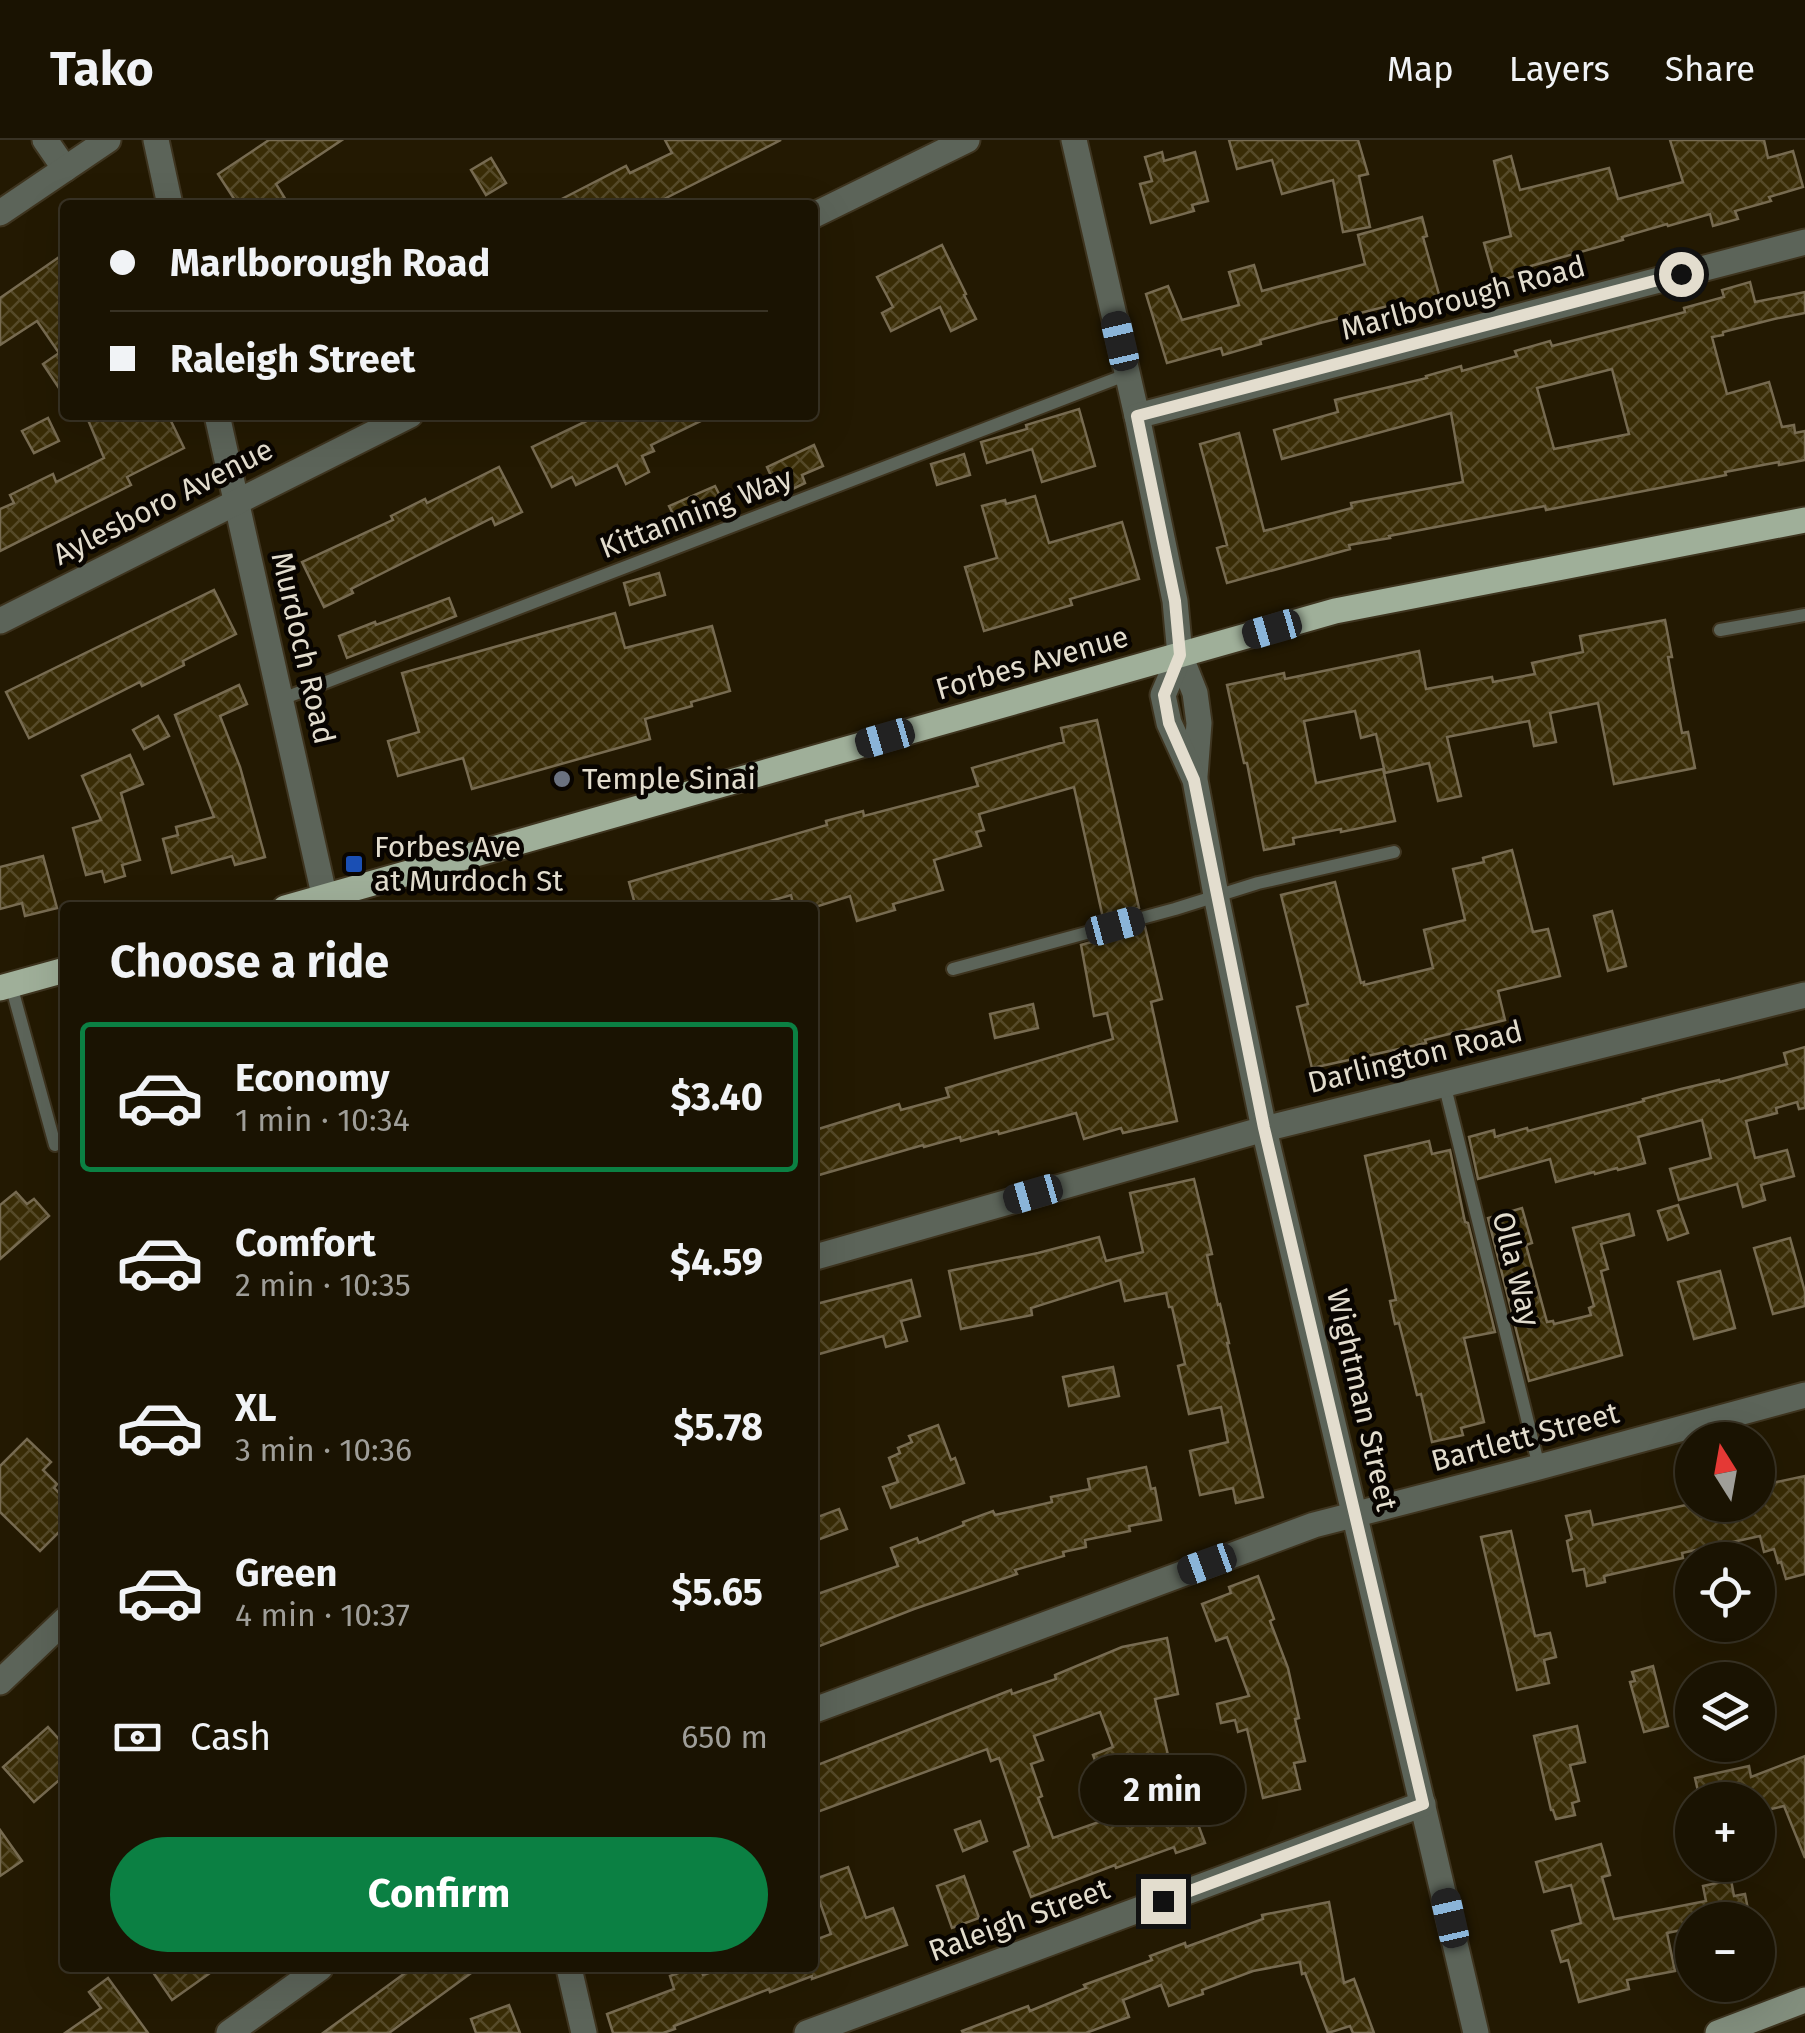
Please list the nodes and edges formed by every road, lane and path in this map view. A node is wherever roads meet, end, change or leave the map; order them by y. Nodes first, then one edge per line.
1 (44, 140) edge
2 (108, 140) edge
3 (156, 140) edge
4 (966, 140) edge
5 (1074, 140) edge
6 (65, 169) junction
7 (169, 200) edge
8 (0, 213) edge
9 (818, 213) edge
10 (1805, 242) edge
11 (1128, 374) junction
12 (1137, 416) junction
13 (218, 420) edge
14 (400, 420) edge
15 (236, 501) junction
16 (1805, 520) edge
17 (1805, 615) edge
18 (0, 620) edge
19 (1720, 630) dead end
20 (1180, 655) junction
21 (282, 700) junction
22 (1394, 852) dead end
23 (1216, 895) junction
24 (326, 902) edge
25 (953, 969) dead end
26 (60, 971) edge
27 (6, 986) edge
28 (1805, 995) edge
29 (1444, 1083) junction
30 (1264, 1128) junction
31 (55, 1146) dead end
32 (818, 1256) edge
33 (1805, 1395) edge
34 (1539, 1468) junction
35 (1355, 1513) junction
36 (60, 1625) edge
37 (0, 1682) edge
38 (818, 1709) edge
39 (1423, 1804) junction
40 (314, 1972) edge
41 (570, 1972) edge
42 (1805, 2000) edge
43 (229, 2033) edge
44 (584, 2033) edge
45 (808, 2033) edge
46 (1476, 2033) edge
47 (1718, 2033) edge

1 - 6 street
2 - 6 street
3 - 7 street
4 - 9 street
5 - 11 street, Wightman Street
6 - 8 street
10 - 12 street, Marlborough Road
11 - 12 street, Wightman Street
11 - 21 lane, Kittanning Way
12 - 20 street, Wightman Street
13 - 15 street, Murdoch Road
14 - 15 street, Aylesboro Avenue
15 - 18 street, Aylesboro Avenue
15 - 21 street, Murdoch Road
16 - 20 main road, Forbes Avenue
17 - 19 lane
20 - 23 street, Wightman Street
20 - 24 main road, Forbes Avenue
21 - 24 street, Murdoch Road
22 - 23 lane
23 - 25 lane
23 - 30 street, Wightman Street
26 - 27 main road
27 - 31 lane
28 - 29 street, Darlington Road
29 - 30 street, Darlington Road
29 - 34 lane, Olla Way
30 - 32 street, Darlington Road
30 - 35 street, Wightman Street
33 - 34 street, Bartlett Street
34 - 35 street, Bartlett Street
35 - 38 street, Bartlett Street
35 - 39 street, Wightman Street
36 - 37 street
39 - 45 street, Raleigh Street
39 - 46 street, Wightman Street
40 - 43 street
41 - 44 street
42 - 47 main road

